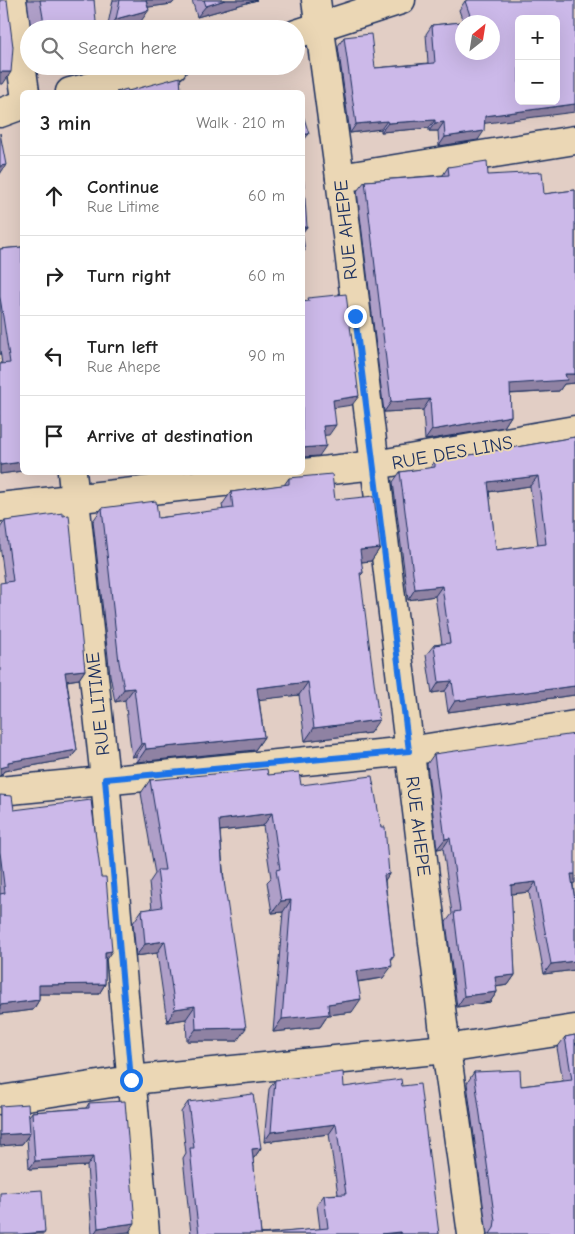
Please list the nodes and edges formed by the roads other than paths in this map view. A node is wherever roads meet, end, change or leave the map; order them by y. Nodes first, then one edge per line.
1 (12, 0) edge
2 (316, 0) edge
3 (400, 0) edge
4 (308, 32) edge
5 (20, 57) edge
6 (23, 75) edge
7 (137, 75) edge
8 (25, 90) edge
9 (78, 90) edge
10 (20, 106) edge
11 (0, 113) edge
12 (575, 140) edge
13 (340, 178) junction
14 (575, 430) edge
15 (375, 465) junction
16 (305, 473) edge
17 (72, 475) edge
18 (287, 475) edge
19 (76, 499) junction
20 (0, 507) edge
21 (575, 726) edge
22 (409, 751) junction
23 (105, 779) junction
24 (0, 791) edge
25 (575, 1029) edge
26 (446, 1049) junction
27 (131, 1080) junction
28 (0, 1100) edge
29 (144, 1234) edge
30 (472, 1234) edge

1 - 5 street
2 - 4 street, RUE AHEPE
3 - 4 street
4 - 13 street, RUE AHEPE
6 - 8 street
7 - 9 street
10 - 11 street
12 - 13 street
13 - 15 street, RUE AHEPE
14 - 15 street, RUE DES LINS
15 - 16 street, RUE DES LINS
15 - 22 street, RUE AHEPE
17 - 19 street, RUE LITIME
18 - 19 street, RUE DES LINS
19 - 20 street, RUE DES LINS
19 - 23 street, RUE LITIME
21 - 22 street
22 - 23 street
22 - 26 street, RUE AHEPE
23 - 24 street
23 - 27 street, RUE LITIME
25 - 26 street
26 - 27 street
26 - 30 street, RUE AHEPE
27 - 28 street
27 - 29 street, RUE LITIME

